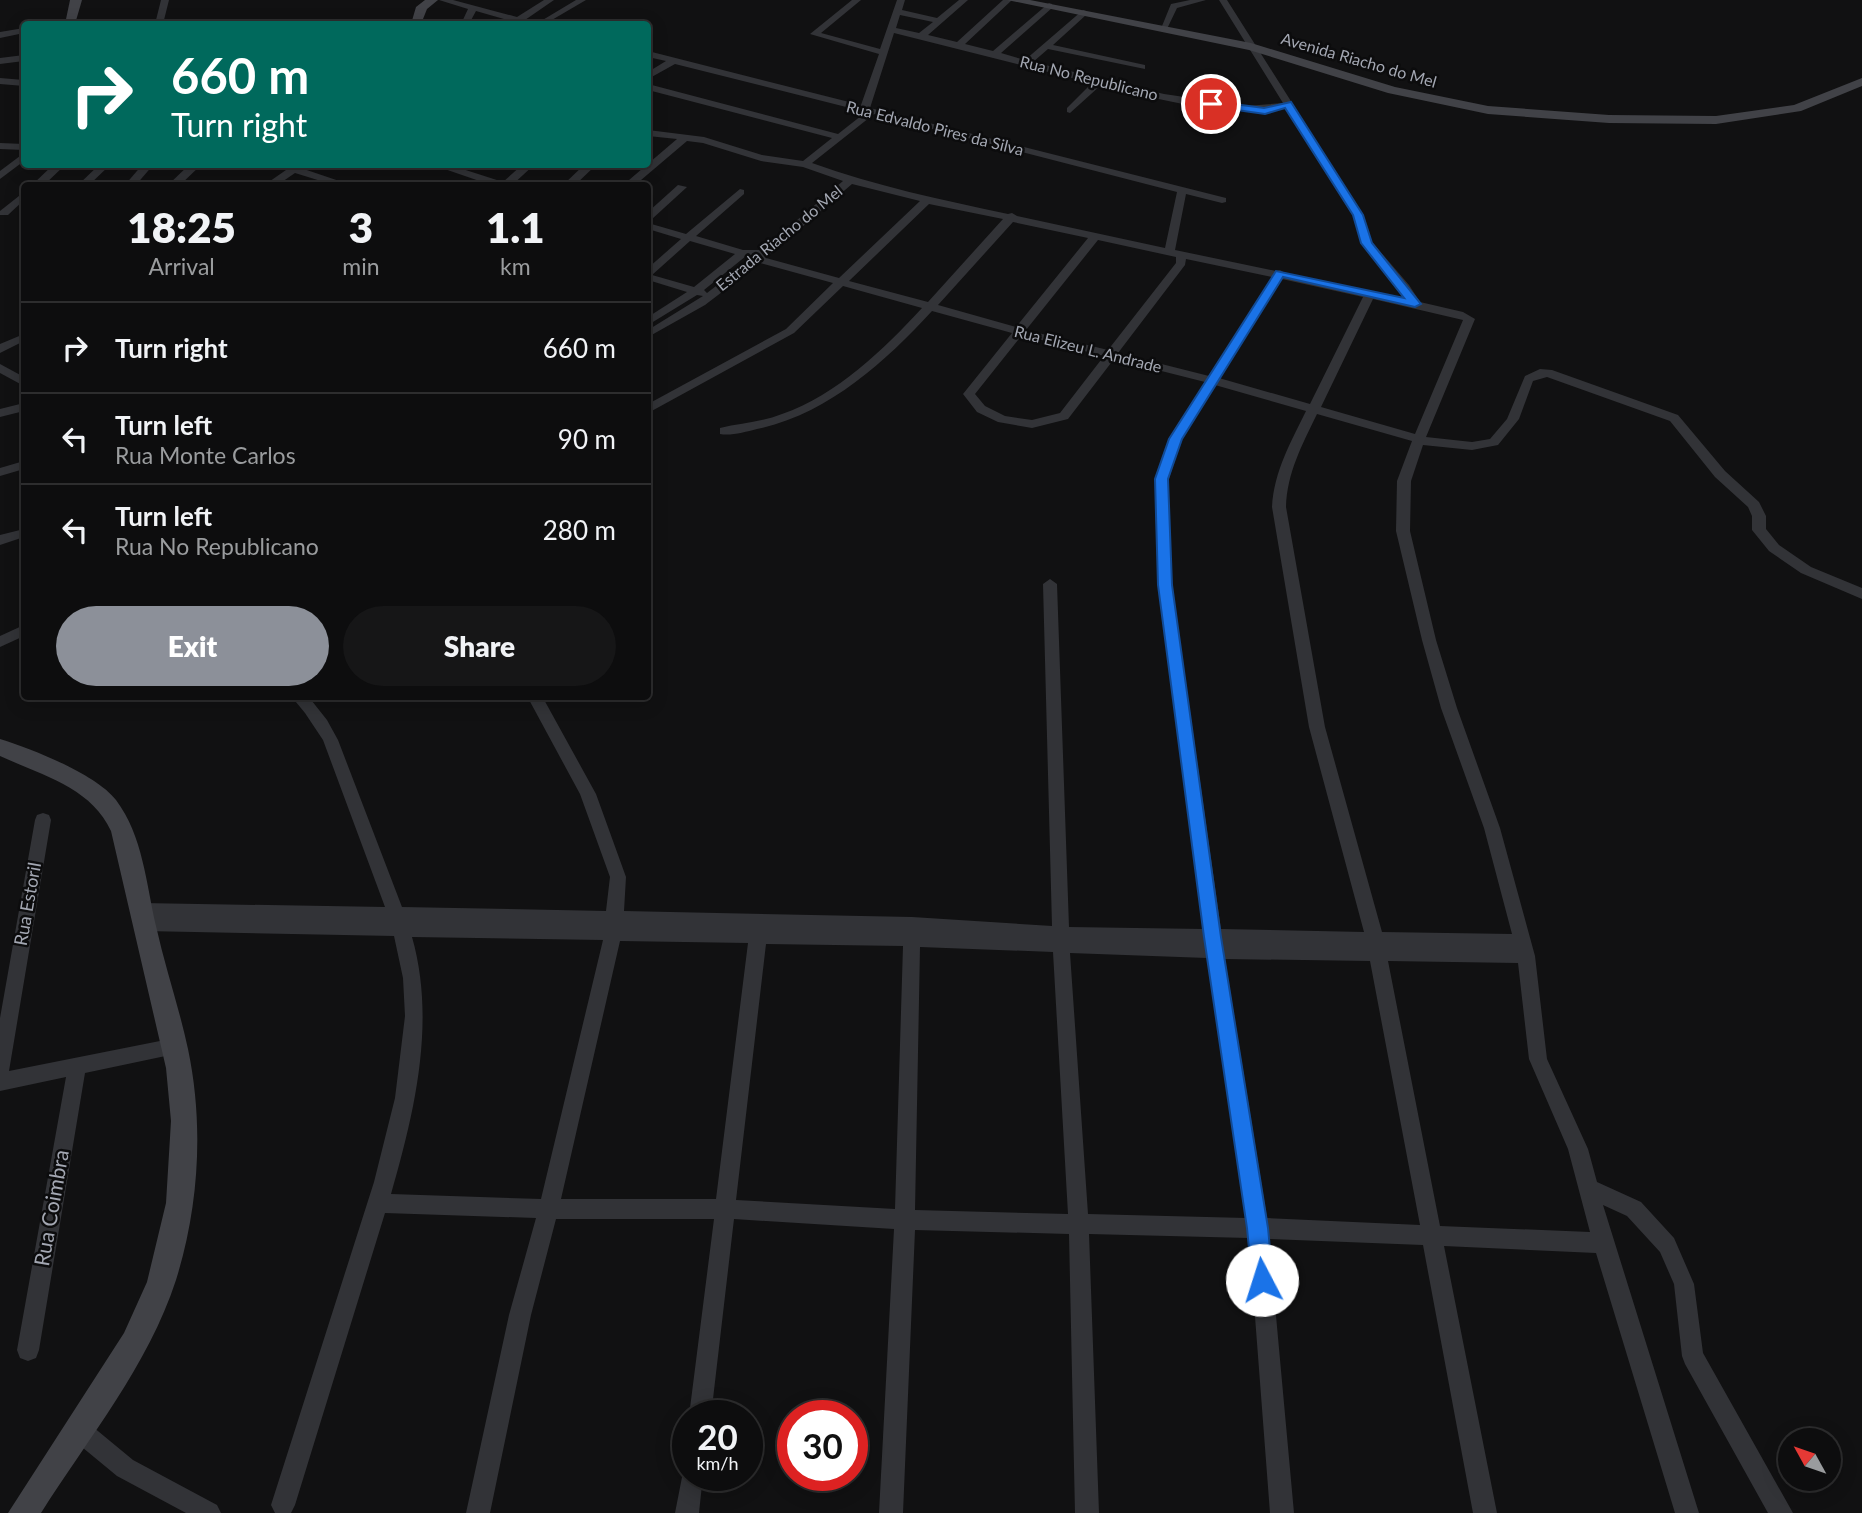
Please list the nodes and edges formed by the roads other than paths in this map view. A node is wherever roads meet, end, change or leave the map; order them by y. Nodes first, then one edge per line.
1 (76, 0) edge
2 (165, 0) edge
3 (443, 0) edge
4 (550, 0) edge
5 (582, 0) edge
6 (858, 0) edge
7 (901, 0) edge
8 (964, 0) edge
9 (1010, 0) edge
10 (1202, 0) edge
11 (1210, 0) edge
12 (425, 1) edge
13 (1224, 3) edge
14 (1049, 6) junction
15 (473, 8) junction
16 (898, 12) junction
17 (1083, 13) junction
18 (940, 20) junction
19 (70, 21) edge
20 (160, 21) edge
21 (417, 21) edge
22 (466, 21) edge
23 (511, 21) edge
24 (516, 21) edge
25 (545, 21) edge
26 (1163, 29) junction
27 (892, 30) junction
28 (21, 32) edge
29 (0, 35) edge
30 (921, 36) junction
31 (959, 45) junction
32 (1047, 46) junction
33 (1251, 47) junction
34 (886, 53) junction
35 (995, 54) junction
36 (651, 55) edge
37 (21, 58) edge
38 (0, 61) edge
39 (673, 61) junction
40 (1027, 64) junction
41 (1142, 67) dead end
42 (651, 73) edge
43 (0, 81) edge
44 (1862, 82) edge
45 (21, 83) edge
46 (1098, 83) junction
47 (651, 88) edge
48 (1288, 104) junction
49 (869, 110) junction
50 (1070, 110) dead end
51 (651, 134) edge
52 (839, 137) junction
53 (683, 139) junction
54 (0, 146) edge
55 (21, 147) edge
56 (21, 158) edge
57 (805, 163) junction
58 (651, 166) edge
59 (56, 168) edge
60 (102, 168) edge
61 (145, 168) edge
62 (192, 168) edge
63 (291, 168) edge
64 (448, 168) edge
65 (525, 168) edge
66 (587, 168) edge
67 (648, 168) edge
68 (294, 169) junction
69 (0, 176) edge
70 (850, 180) junction
71 (41, 182) edge
72 (86, 182) edge
73 (133, 182) edge
74 (177, 182) edge
75 (274, 182) edge
76 (337, 182) edge
77 (495, 182) edge
78 (509, 182) edge
79 (572, 182) edge
80 (632, 182) edge
81 (682, 187) dead end
82 (1182, 190) junction
83 (740, 192) dead end
84 (21, 197) edge
85 (927, 200) junction
86 (1222, 200) dead end
87 (21, 211) edge
88 (2, 213) edge
89 (651, 214) edge
90 (1012, 216) junction
91 (651, 227) edge
92 (1096, 235) junction
93 (686, 237) junction
94 (1176, 251) junction
95 (754, 255) junction
96 (651, 272) edge
97 (1280, 273) junction
98 (651, 276) edge
99 (844, 279) junction
100 (696, 291) junction
101 (1370, 294) junction
102 (708, 295) junction
103 (932, 304) junction
104 (1415, 304) junction
105 (651, 320) edge
106 (1021, 327) junction
107 (651, 332) edge
108 (21, 338) edge
109 (0, 349) edge
110 (1113, 351) junction
111 (0, 368) edge
112 (1214, 377) junction
113 (21, 380) edge
114 (651, 407) edge
115 (21, 408) edge
116 (1316, 408) junction
117 (0, 413) edge
118 (724, 432) dead end
119 (1420, 438) junction
120 (21, 466) edge
121 (0, 472) edge
122 (21, 534) edge
123 (0, 540) edge
124 (1050, 584) dead end
125 (1862, 594) edge
126 (21, 632) edge
127 (0, 642) edge
128 (301, 700) edge
129 (536, 700) edge
130 (0, 747) edge
131 (43, 820) dead end
132 (142, 917) junction
133 (398, 922) junction
134 (613, 927) junction
135 (759, 929) junction
136 (912, 931) junction
137 (1061, 940) junction
138 (1214, 944) junction
139 (1376, 946) junction
140 (1524, 949) junction
141 (175, 1046) junction
142 (77, 1066) junction
143 (0, 1072) edge
144 (0, 1082) edge
145 (1588, 1188) junction
146 (376, 1203) junction
147 (549, 1209) junction
148 (727, 1209) junction
149 (905, 1220) junction
150 (1079, 1225) junction
151 (1258, 1228) junction
152 (1430, 1234) junction
153 (1603, 1243) junction
154 (28, 1350) dead end
155 (702, 1400) edge
156 (79, 1430) junction
157 (690, 1491) edge
158 (283, 1505) dead end
159 (23, 1513) edge
160 (209, 1513) edge
161 (478, 1513) edge
162 (687, 1513) edge
163 (891, 1513) edge
164 (1087, 1513) edge
165 (1282, 1513) edge
166 (1485, 1513) edge
167 (1687, 1513) edge
168 (1781, 1513) edge

1 - 19 street
2 - 20 street
3 - 15 street
4 - 24 street
5 - 25 street
6 - 34 street
7 - 16 street
8 - 18 street
9 - 14 street, Avenida Riacho do Mel
9 - 31 street
10 - 26 street
11 - 13 street
12 - 21 street
13 - 33 street
14 - 17 street, Avenida Riacho do Mel
14 - 35 street
15 - 22 street
15 - 23 street
16 - 18 street
16 - 27 street
17 - 26 street, Avenida Riacho do Mel
17 - 32 street
18 - 30 street
26 - 33 street, Avenida Riacho do Mel
27 - 30 street, Rua No Republicano
27 - 34 street
28 - 29 street
30 - 31 street, Rua No Republicano
31 - 35 street, Rua No Republicano
32 - 40 street
32 - 41 street
33 - 44 street, Avenida Riacho do Mel
33 - 48 street
34 - 49 street
35 - 40 street, Rua No Republicano
36 - 39 street, Rua Edvaldo Pires da Silva
37 - 38 street
39 - 42 street
39 - 49 street, Rua Edvaldo Pires da Silva
40 - 46 street, Rua No Republicano
43 - 45 street
46 - 48 street, Rua No Republicano
46 - 50 street
47 - 52 street
48 - 104 street
49 - 52 street
49 - 82 street, Rua Edvaldo Pires da Silva
51 - 53 street
52 - 57 street
53 - 57 street
53 - 58 street
54 - 55 street
56 - 69 street
57 - 70 street
59 - 71 street
60 - 72 street
61 - 73 street
62 - 74 street
63 - 68 street
64 - 77 street
65 - 78 street
66 - 79 street
67 - 80 street
68 - 75 street
68 - 76 street
70 - 85 street
70 - 95 street, Estrada Riacho do Mel
81 - 89 street
82 - 86 street, Rua Edvaldo Pires da Silva
82 - 94 street
83 - 93 street
84 - 88 street
85 - 90 street
85 - 99 street
87 - 88 street
90 - 92 street
90 - 103 street
91 - 93 street, Rua Elizeu L. Andrade
92 - 94 street
92 - 106 street
93 - 95 street, Rua Elizeu L. Andrade
93 - 96 street
94 - 97 street
94 - 110 street
95 - 99 street, Rua Elizeu L. Andrade
95 - 100 street, Estrada Riacho do Mel
95 - 102 street, Estrada Riacho do Mel
97 - 101 street
97 - 112 street
98 - 100 street
99 - 103 street, Rua Elizeu L. Andrade
99 - 114 street
100 - 102 street
100 - 105 street, Estrada Riacho do Mel
101 - 104 street
101 - 116 street
102 - 107 street, Estrada Riacho do Mel
103 - 106 street, Rua Elizeu L. Andrade
103 - 118 street
104 - 119 street
106 - 110 street, Rua Elizeu L. Andrade
106 - 110 street
108 - 109 street
110 - 112 street, Rua Elizeu L. Andrade
111 - 113 street
112 - 116 street, Rua Elizeu L. Andrade
112 - 138 street
115 - 117 street
116 - 119 street, Rua Elizeu L. Andrade
116 - 139 street
119 - 125 street, Rua Elizeu L. Andrade
119 - 140 street
120 - 121 street
122 - 123 street
124 - 137 street
126 - 127 street
128 - 133 street
129 - 134 street
130 - 132 street
131 - 143 street, Rua Estoril
132 - 133 street
132 - 141 street
133 - 134 street
133 - 146 street
134 - 135 street
134 - 147 street
135 - 136 street
135 - 148 street
136 - 137 street
136 - 149 street
137 - 138 street
137 - 150 street
138 - 139 street
138 - 151 street
139 - 140 street
139 - 152 street
140 - 145 street
141 - 142 street
141 - 156 street
142 - 144 street
142 - 154 street, Rua Coimbra
145 - 153 street
145 - 168 street
146 - 147 street
146 - 158 street
147 - 148 street
147 - 161 street
148 - 149 street
148 - 155 street
149 - 150 street
149 - 163 street
150 - 151 street
150 - 164 street
151 - 152 street
151 - 165 street
152 - 153 street
152 - 166 street
153 - 167 street
156 - 159 street
156 - 160 street
157 - 162 street

